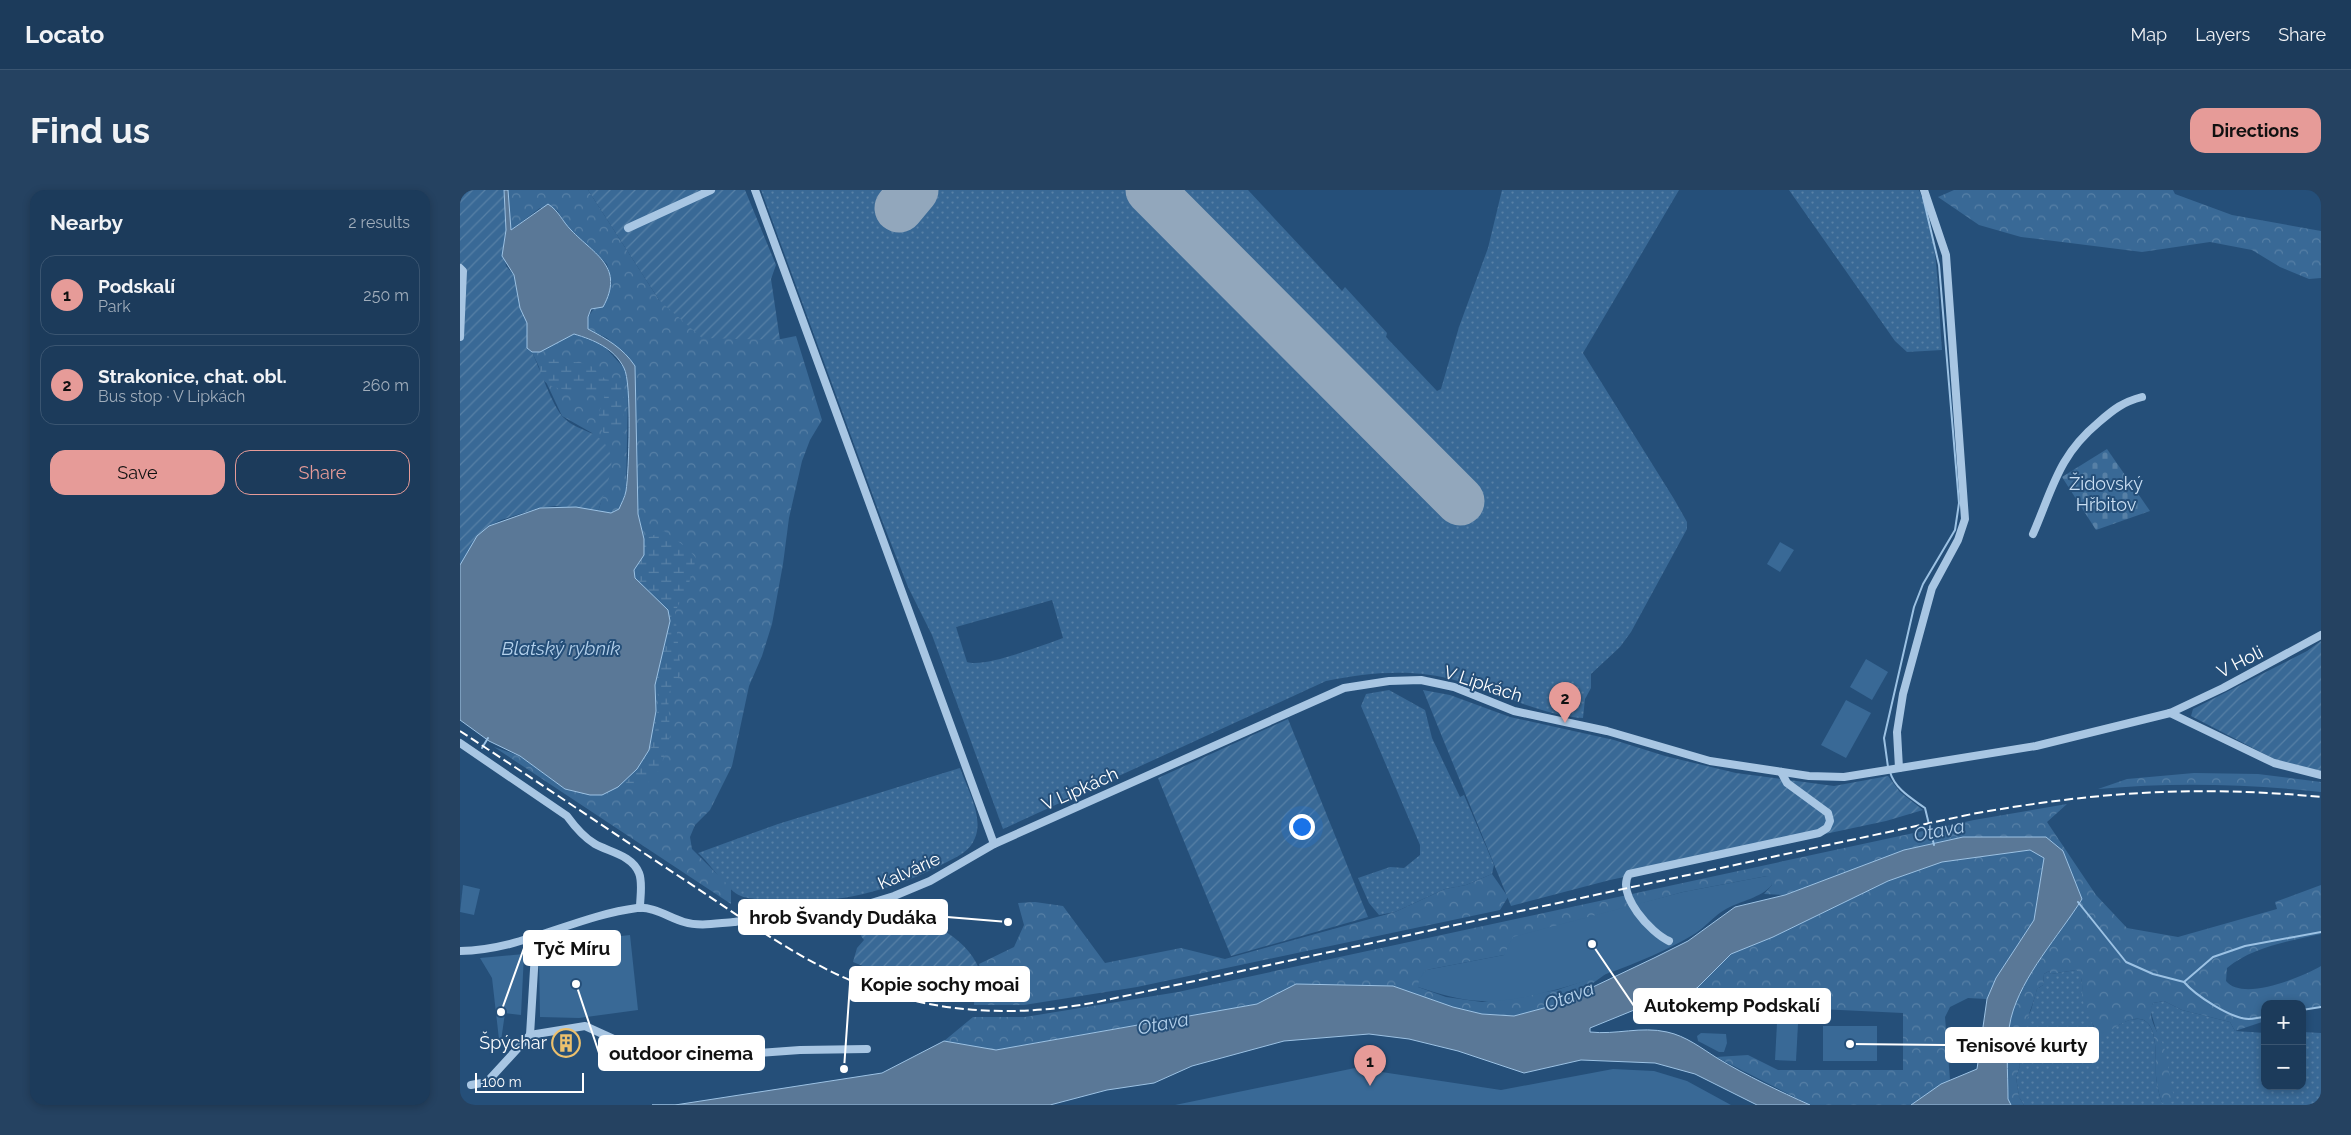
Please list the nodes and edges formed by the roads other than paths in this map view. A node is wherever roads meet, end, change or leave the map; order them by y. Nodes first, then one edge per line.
1 (711, 190) edge
2 (755, 190) edge
3 (1924, 190) edge
4 (628, 228) dead end
5 (460, 268) edge
6 (460, 337) edge
7 (2142, 396) dead end
8 (2033, 534) dead end
9 (2321, 634) edge
10 (2170, 713) junction
11 (460, 744) edge
12 (1899, 768) junction
13 (1781, 772) junction
14 (2321, 775) edge
15 (994, 844) junction
16 (640, 908) junction
17 (536, 937) junction
18 (1669, 941) dead end
19 (460, 951) edge
20 (530, 1035) junction
21 (867, 1049) dead end
22 (471, 1085) dead end

1 - 4 street
2 - 15 street
3 - 12 street
5 - 6 street
7 - 8 street
9 - 10 street, V Holi
10 - 12 street, V Holi
10 - 14 street
11 - 16 street
12 - 13 street, V Lipkách
13 - 15 street, V Lipkách
13 - 18 street
15 - 16 street, Kalvárie, bridge
16 - 17 street
17 - 19 street
17 - 20 street
20 - 21 street
20 - 22 street

